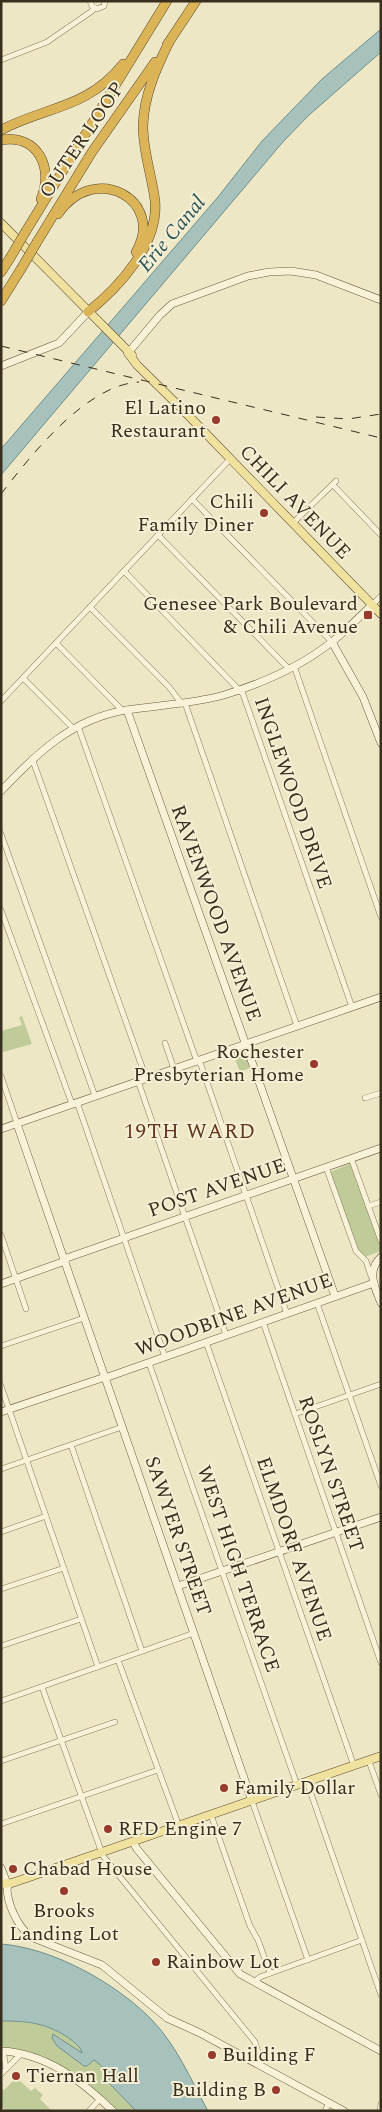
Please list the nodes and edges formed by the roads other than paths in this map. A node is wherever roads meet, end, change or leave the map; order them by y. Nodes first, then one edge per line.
1 (90, 1) edge
2 (105, 1) edge
3 (167, 1) edge
4 (196, 1) edge
5 (94, 8) junction
6 (152, 26) junction
7 (169, 42) junction
8 (1, 60) edge
9 (1, 130) edge
10 (1, 140) edge
11 (38, 211) junction
12 (1, 223) edge
13 (37, 242) junction
14 (1, 272) edge
15 (381, 300) edge
16 (1, 301) edge
17 (88, 312) junction
18 (128, 353) junction
19 (1, 366) edge
20 (230, 458) junction
21 (192, 499) junction
22 (293, 523) junction
23 (158, 535) junction
24 (381, 535) edge
25 (124, 571) junction
26 (381, 596) edge
27 (372, 605) junction
28 (90, 607) junction
29 (381, 614) edge
30 (332, 642) junction
31 (56, 643) junction
32 (292, 667) junction
33 (23, 678) junction
34 (240, 690) junction
35 (1, 701) edge
36 (184, 703) junction
37 (125, 710) junction
38 (75, 727) junction
39 (381, 743) edge
40 (32, 758) junction
41 (1, 791) edge
42 (1, 834) edge
43 (1, 910) edge
44 (381, 917) edge
45 (381, 997) edge
46 (352, 1007) junction
47 (297, 1026) junction
48 (165, 1043) dead end
49 (245, 1044) junction
50 (198, 1060) junction
51 (174, 1069) junction
52 (1, 1076) edge
53 (142, 1080) junction
54 (381, 1093) edge
55 (95, 1096) junction
56 (365, 1098) dead end
57 (75, 1103) junction
58 (17, 1123) junction
59 (1, 1129) edge
60 (381, 1148) edge
61 (351, 1158) junction
62 (326, 1167) junction
63 (294, 1178) junction
64 (247, 1195) junction
65 (381, 1202) edge
66 (368, 1206) junction
67 (185, 1217) junction
68 (1, 1235) edge
69 (124, 1238) junction
70 (381, 1242) edge
71 (381, 1257) edge
72 (64, 1260) junction
73 (366, 1260) junction
74 (17, 1279) junction
75 (373, 1281) junction
76 (1, 1284) edge
77 (335, 1296) junction
78 (317, 1303) junction
79 (381, 1304) edge
80 (26, 1309) dead end
81 (287, 1314) junction
82 (84, 1318) junction
83 (263, 1322) junction
84 (226, 1335) junction
85 (206, 1342) junction
86 (1, 1346) edge
87 (165, 1357) junction
88 (149, 1363) junction
89 (105, 1377) junction
90 (381, 1384) edge
91 (1, 1386) edge
92 (349, 1395) junction
93 (9, 1410) junction
94 (1, 1412) edge
95 (295, 1414) junction
96 (122, 1427) junction
97 (71, 1445) junction
98 (27, 1460) junction
99 (1, 1469) edge
100 (381, 1486) edge
101 (46, 1516) junction
102 (381, 1517) edge
103 (1, 1532) edge
104 (336, 1532) junction
105 (280, 1552) junction
106 (64, 1568) junction
107 (223, 1571) junction
108 (178, 1586) junction
109 (1, 1589) edge
110 (81, 1618) junction
111 (194, 1633) junction
112 (1, 1646) edge
113 (142, 1651) junction
114 (118, 1660) junction
115 (381, 1664) edge
116 (98, 1667) junction
117 (42, 1687) junction
118 (1, 1701) edge
119 (115, 1722) dead end
120 (61, 1741) junction
121 (381, 1756) edge
122 (369, 1760) junction
123 (1, 1761) edge
124 (354, 1766) junction
125 (158, 1770) junction
126 (307, 1782) junction
127 (298, 1785) junction
128 (381, 1795) edge
129 (81, 1797) junction
130 (252, 1801) junction
131 (211, 1815) junction
132 (1, 1824) edge
133 (179, 1826) junction
134 (134, 1842) junction
135 (101, 1853) junction
136 (1, 1868) edge
137 (4, 1884) edge
138 (362, 1940) junction
139 (308, 1960) junction
140 (270, 1973) junction
141 (254, 1982) junction
142 (381, 1995) edge
143 (381, 2051) edge
144 (1, 2052) edge
145 (21, 2054) junction
146 (254, 2062) junction
147 (6, 2069) junction
148 (1, 2074) edge
149 (100, 2099) junction
150 (329, 2103) junction
151 (381, 2104) edge
152 (89, 2111) edge
153 (113, 2111) edge
154 (325, 2111) edge
155 (344, 2111) edge
156 (380, 2111) edge

1 - 5 street
2 - 5 street
3 - 6 highway, OUTER LOOP
4 - 7 highway, OUTER LOOP
5 - 8 street
6 - 9 highway
6 - 11 highway, OUTER LOOP
7 - 13 highway, OUTER LOOP
7 - 17 highway
10 - 11 highway
11 - 14 highway, OUTER LOOP, bridge
12 - 17 main road, CHILI AVENUE
13 - 16 highway, OUTER LOOP, bridge
13 - 17 highway
15 - 18 street
17 - 18 main road, CHILI AVENUE
17 - 19 street
18 - 20 main road, CHILI AVENUE
20 - 21 street
20 - 22 main road, CHILI AVENUE
21 - 23 street
21 - 30 street
22 - 24 street
22 - 27 main road, CHILI AVENUE
23 - 25 street
23 - 32 street
25 - 28 street
25 - 34 street, INGLEWOOD DRIVE
26 - 27 street
27 - 29 main road, CHILI AVENUE
27 - 30 street
28 - 31 street
28 - 36 street
30 - 32 street
30 - 39 street
31 - 33 street
31 - 37 street, RAVENWOOD AVENUE
32 - 34 street
32 - 44 street
33 - 35 street
33 - 38 street
34 - 36 street
34 - 46 street, INGLEWOOD DRIVE
36 - 37 street
36 - 47 street
37 - 38 street
37 - 49 street, RAVENWOOD AVENUE
38 - 40 street
38 - 50 street
40 - 41 street
40 - 53 street
42 - 55 street
43 - 57 street
45 - 46 street
46 - 47 street
47 - 49 street
48 - 51 street
49 - 50 street
49 - 63 street, RAVENWOOD AVENUE
50 - 51 street
50 - 64 street
51 - 53 street
52 - 58 street
53 - 55 street
53 - 67 street
54 - 56 street
55 - 57 street
57 - 58 street
57 - 69 street
58 - 59 street
58 - 72 street, SAWYER STREET
60 - 61 street, POST AVENUE
61 - 62 street, POST AVENUE
61 - 66 street
62 - 63 street, POST AVENUE
62 - 73 street
63 - 64 street, POST AVENUE
63 - 77 street, RAVENWOOD AVENUE
64 - 67 street, POST AVENUE
64 - 81 street
65 - 66 street
66 - 70 street
67 - 69 street, POST AVENUE
67 - 84 street
68 - 74 street
69 - 72 street, POST AVENUE
69 - 87 street
71 - 73 street
71 - 75 street
72 - 74 street, POST AVENUE
72 - 82 street, SAWYER STREET
73 - 75 street
74 - 76 street, POST AVENUE
74 - 80 street
75 - 77 street, WOODBINE AVENUE
75 - 79 street
77 - 78 street, WOODBINE AVENUE
78 - 81 street, WOODBINE AVENUE
78 - 92 street
81 - 83 street, WOODBINE AVENUE
82 - 86 street
82 - 89 street, SAWYER STREET
83 - 84 street, WOODBINE AVENUE
83 - 95 street, ROSLYN STREET
84 - 85 street, WOODBINE AVENUE
85 - 87 street, WOODBINE AVENUE
85 - 105 street, ELMDORF AVENUE
87 - 88 street, WOODBINE AVENUE
88 - 89 street, WOODBINE AVENUE
88 - 107 street, WEST HIGH TERRACE
89 - 93 street, WOODBINE AVENUE
89 - 96 street, SAWYER STREET
90 - 92 street
91 - 93 street
92 - 95 street
92 - 100 street
93 - 94 street, WOODBINE AVENUE
93 - 98 street
95 - 104 street, ROSLYN STREET
96 - 97 street
96 - 108 street, SAWYER STREET
97 - 98 street
97 - 113 street
98 - 99 street
98 - 101 street
101 - 103 street
101 - 106 street
102 - 104 street
104 - 105 street
104 - 115 street, ROSLYN STREET
105 - 107 street
105 - 124 street, ELMDORF AVENUE
106 - 109 street
106 - 110 street
107 - 108 street
107 - 127 street, WEST HIGH TERRACE
108 - 111 street, SAWYER STREET
110 - 112 street
110 - 116 street
111 - 113 street
111 - 130 street, SAWYER STREET
113 - 114 street
114 - 116 street
114 - 125 street
116 - 117 street
117 - 118 street
117 - 120 street
119 - 120 street
120 - 123 street
120 - 129 street
121 - 122 main road
122 - 124 main road
122 - 128 street
124 - 126 main road
125 - 129 street
125 - 133 street
126 - 127 main road
126 - 138 street
127 - 130 main road
129 - 132 street
129 - 135 street
130 - 131 main road
130 - 139 street, SAWYER STREET
131 - 133 main road
131 - 140 street
133 - 134 main road
134 - 135 main road
134 - 141 street
135 - 137 main road
135 - 146 street
136 - 137 street
137 - 146 street
138 - 139 street
138 - 142 street
139 - 140 street
140 - 141 street
141 - 143 street
144 - 145 street
144 - 147 street
145 - 147 street
145 - 149 street
146 - 150 street
147 - 148 street
149 - 152 street
149 - 153 street
150 - 154 street
150 - 155 street
151 - 156 street

